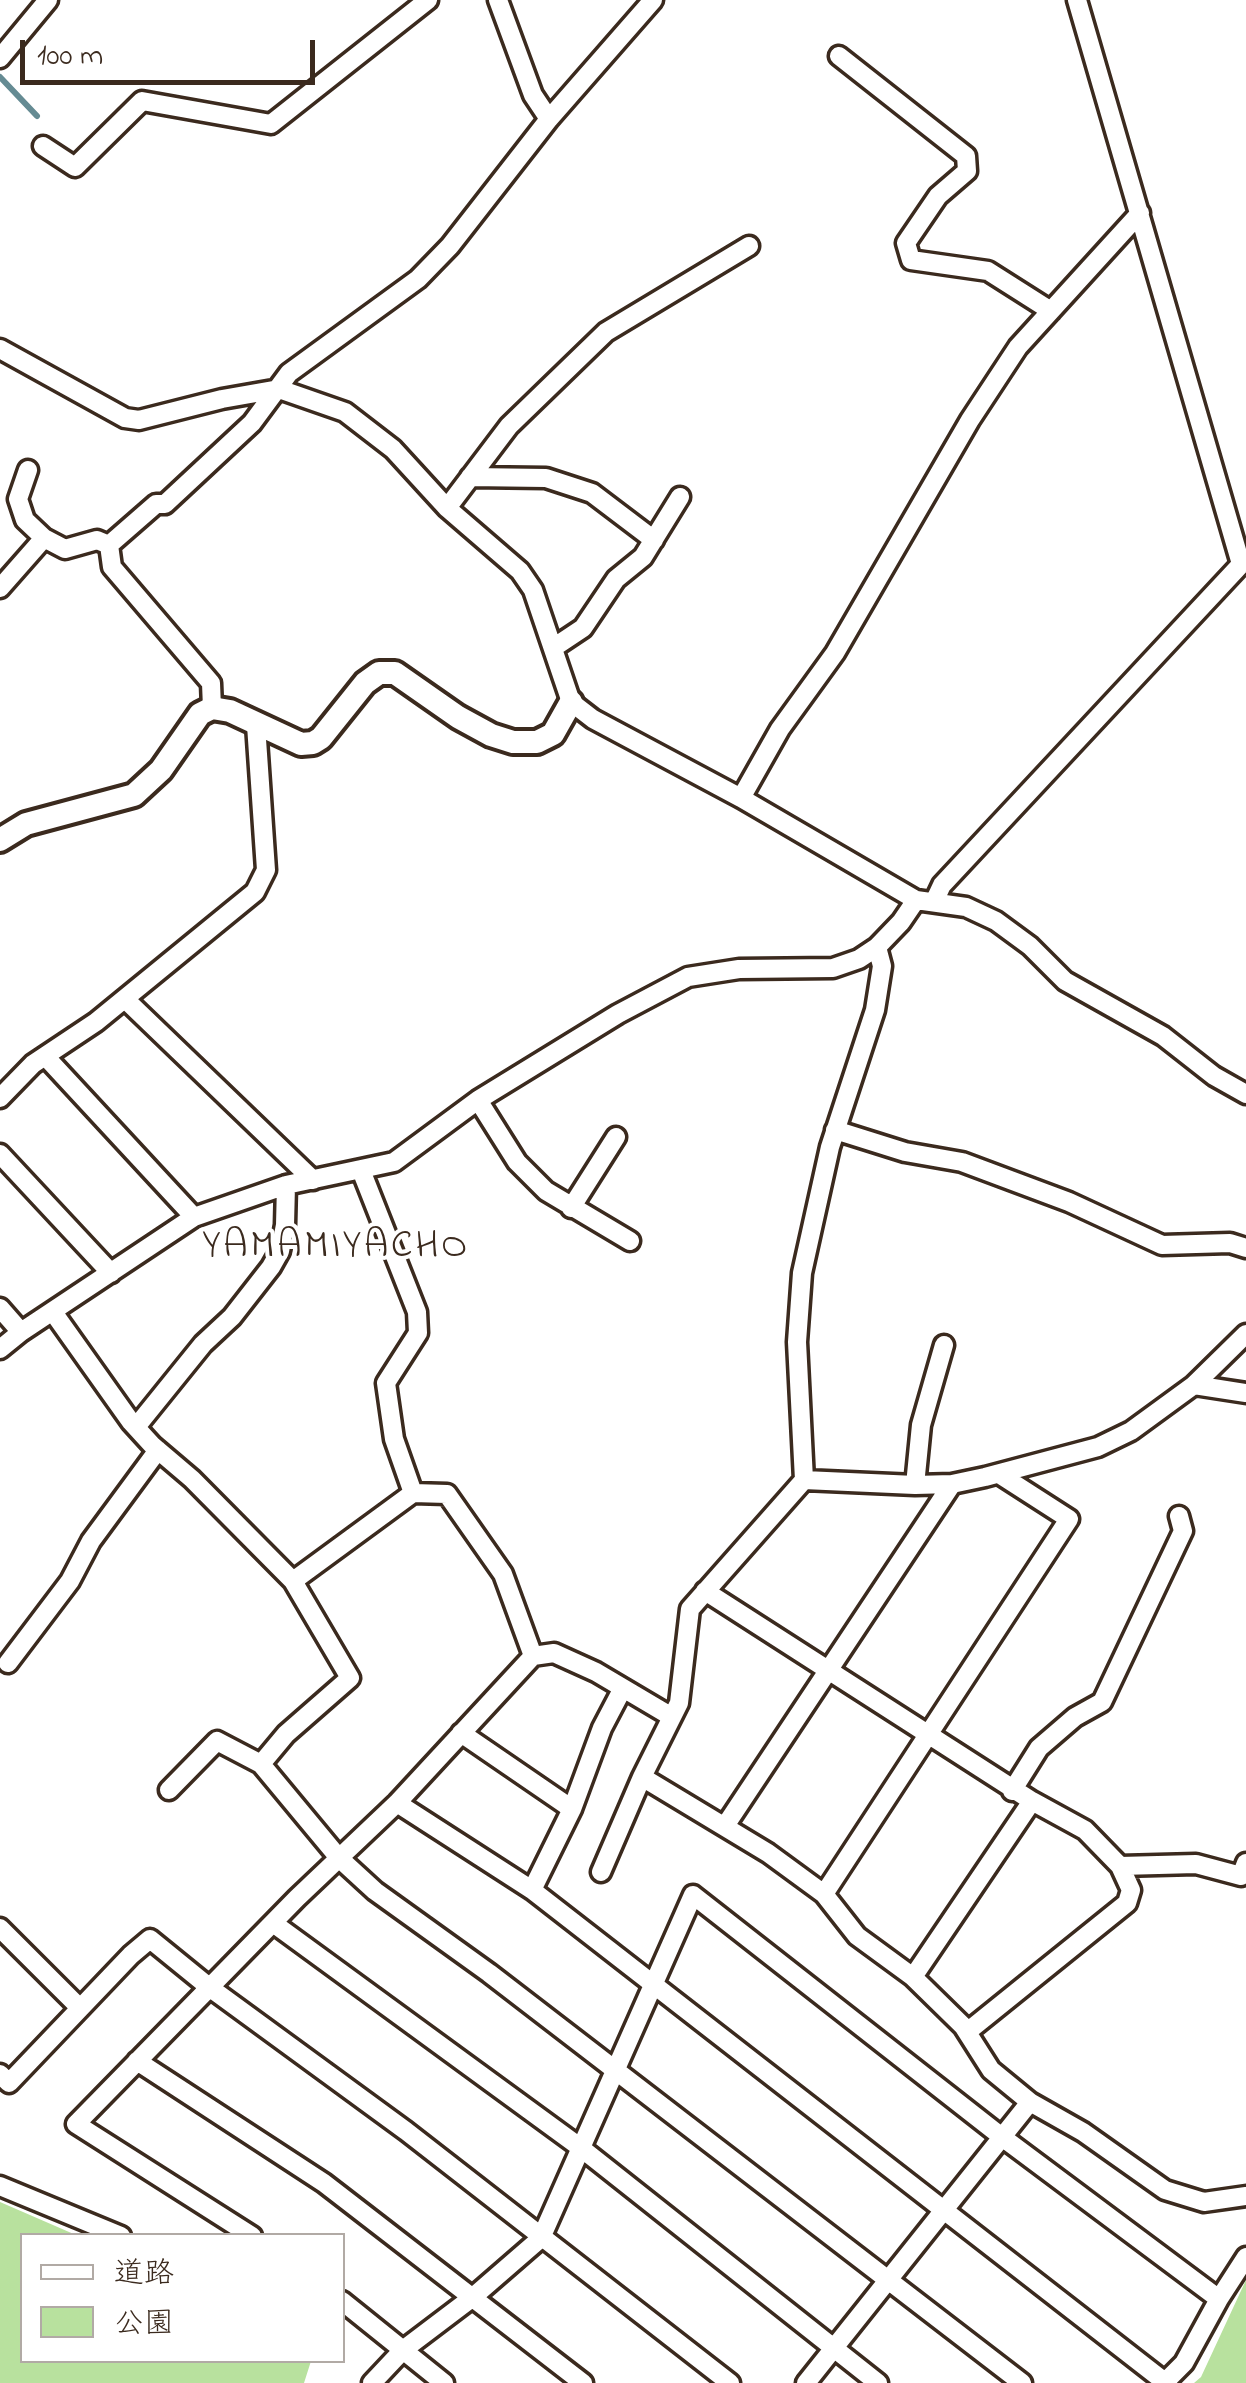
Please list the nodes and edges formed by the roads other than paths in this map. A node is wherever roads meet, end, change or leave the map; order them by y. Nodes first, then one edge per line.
1 (48, 0) edge
2 (428, 0) edge
3 (498, 0) edge
4 (653, 0) edge
5 (1077, 0) edge
6 (840, 56) dead end
7 (0, 58) edge
8 (549, 119) junction
9 (43, 146) dead end
10 (1140, 213) junction
11 (749, 246) dead end
12 (1050, 312) junction
13 (0, 349) edge
14 (279, 390) junction
15 (28, 470) dead end
16 (470, 477) junction
17 (680, 497) dead end
18 (447, 508) junction
19 (44, 538) junction
20 (654, 540) junction
21 (109, 545) junction
22 (1243, 561) edge
23 (0, 588) edge
24 (552, 648) junction
25 (571, 702) junction
26 (212, 708) junction
27 (256, 724) junction
28 (741, 798) junction
29 (0, 840) edge
30 (925, 901) junction
31 (876, 948) junction
32 (125, 999) junction
33 (45, 1056) junction
34 (1246, 1094) edge
35 (0, 1098) edge
36 (478, 1100) junction
37 (835, 1130) junction
38 (616, 1137) dead end
39 (0, 1154) edge
40 (361, 1170) junction
41 (313, 1180) junction
42 (286, 1185) junction
43 (571, 1208) junction
44 (194, 1217) junction
45 (630, 1241) dead end
46 (1246, 1248) edge
47 (110, 1272) junction
48 (0, 1308) edge
49 (52, 1312) junction
50 (21, 1332) junction
51 (1246, 1334) edge
52 (944, 1345) dead end
53 (0, 1350) edge
54 (1194, 1385) junction
55 (1246, 1393) edge
56 (136, 1427) junction
57 (158, 1450) junction
58 (1000, 1474) junction
59 (804, 1480) junction
60 (952, 1484) junction
61 (915, 1485) junction
62 (413, 1493) junction
63 (1179, 1516) dead end
64 (293, 1580) junction
65 (705, 1591) junction
66 (533, 1656) junction
67 (8, 1663) dead end
68 (827, 1672) junction
69 (623, 1688) junction
70 (672, 1717) junction
71 (461, 1733) junction
72 (927, 1736) junction
73 (262, 1764) junction
74 (642, 1777) junction
75 (169, 1790) dead end
76 (1012, 1791) junction
77 (1032, 1802) junction
78 (398, 1803) junction
79 (572, 1809) junction
80 (724, 1826) junction
81 (339, 1858) junction
82 (1246, 1863) edge
83 (1120, 1866) junction
84 (601, 1872) dead end
85 (532, 1890) junction
86 (824, 1894) junction
87 (273, 1924) junction
88 (0, 1928) edge
89 (913, 1977) junction
90 (654, 1984) junction
91 (209, 1987) junction
92 (80, 2008) junction
93 (967, 2032) junction
94 (137, 2061) junction
95 (616, 2070) junction
96 (0, 2074) edge
97 (1030, 2102) junction
98 (1002, 2137) junction
99 (581, 2148) junction
100 (0, 2186) edge
101 (1246, 2196) edge
102 (944, 2210) junction
103 (114, 2233) edge
104 (247, 2233) edge
105 (541, 2238) junction
106 (1246, 2257) edge
107 (888, 2279) junction
108 (474, 2297) junction
109 (1218, 2298) junction
110 (345, 2303) edge
111 (834, 2349) junction
112 (403, 2350) junction
113 (1164, 2382) edge
114 (372, 2383) edge
115 (444, 2383) edge
116 (583, 2383) edge
117 (730, 2383) edge
118 (806, 2383) edge
119 (878, 2383) edge
120 (1022, 2383) edge

1 - 7 street
2 - 9 street
3 - 8 street
4 - 8 street
5 - 10 street
6 - 12 street
8 - 14 street
10 - 12 street
10 - 22 street
11 - 16 street
12 - 28 street
13 - 14 street
14 - 18 street
14 - 21 street
15 - 19 street
16 - 18 street
16 - 20 street
17 - 20 street
18 - 24 street
19 - 21 street
19 - 23 street
20 - 24 street
21 - 26 street
22 - 30 street
24 - 25 street
25 - 27 street
25 - 28 street
26 - 27 street
26 - 29 street
27 - 32 street
28 - 30 street
30 - 31 street
30 - 34 street
31 - 36 street
31 - 37 street
32 - 33 street
32 - 41 street
33 - 35 street
33 - 44 street
36 - 40 street
36 - 43 street
37 - 46 street
37 - 59 street
38 - 43 street
39 - 47 street
40 - 41 street
40 - 62 street
41 - 42 street
42 - 44 street
42 - 56 street
43 - 45 street
44 - 47 street
47 - 49 street
48 - 50 street
49 - 50 street
49 - 56 street
50 - 53 street
51 - 54 street
52 - 61 street
54 - 55 street
54 - 58 street
56 - 57 street
57 - 64 street
57 - 67 street
58 - 60 street
58 - 72 street
59 - 61 street
59 - 65 street
60 - 61 street
60 - 68 street
62 - 64 street
62 - 66 street
63 - 76 street
64 - 73 street
65 - 68 street
65 - 70 street
66 - 69 street
66 - 71 street
68 - 72 street
68 - 80 street
69 - 70 street
69 - 79 street
70 - 74 street
71 - 78 street
71 - 79 street
72 - 76 street
72 - 86 street
73 - 75 street
73 - 81 street
74 - 80 street
74 - 84 street
76 - 77 street
77 - 83 street
77 - 89 street
78 - 81 street
78 - 85 street
79 - 85 street
80 - 86 street
81 - 87 street
81 - 95 street
82 - 83 street
83 - 93 street
85 - 90 street
86 - 89 street
87 - 91 street
87 - 99 street
88 - 92 street
89 - 93 street
90 - 95 street
90 - 98 street
90 - 102 street
91 - 92 street
91 - 94 street
91 - 105 street
92 - 96 street
93 - 97 street
94 - 104 street
94 - 108 street
95 - 99 street
95 - 107 street
97 - 98 street
97 - 101 street
98 - 102 street
98 - 109 street
99 - 105 street
99 - 111 street
100 - 103 street
102 - 107 street
102 - 113 street
105 - 108 street
105 - 117 street
106 - 109 street
107 - 111 street
107 - 120 street
108 - 112 street
108 - 116 street
109 - 113 street
110 - 112 street
111 - 118 street
111 - 119 street
112 - 114 street
112 - 115 street

